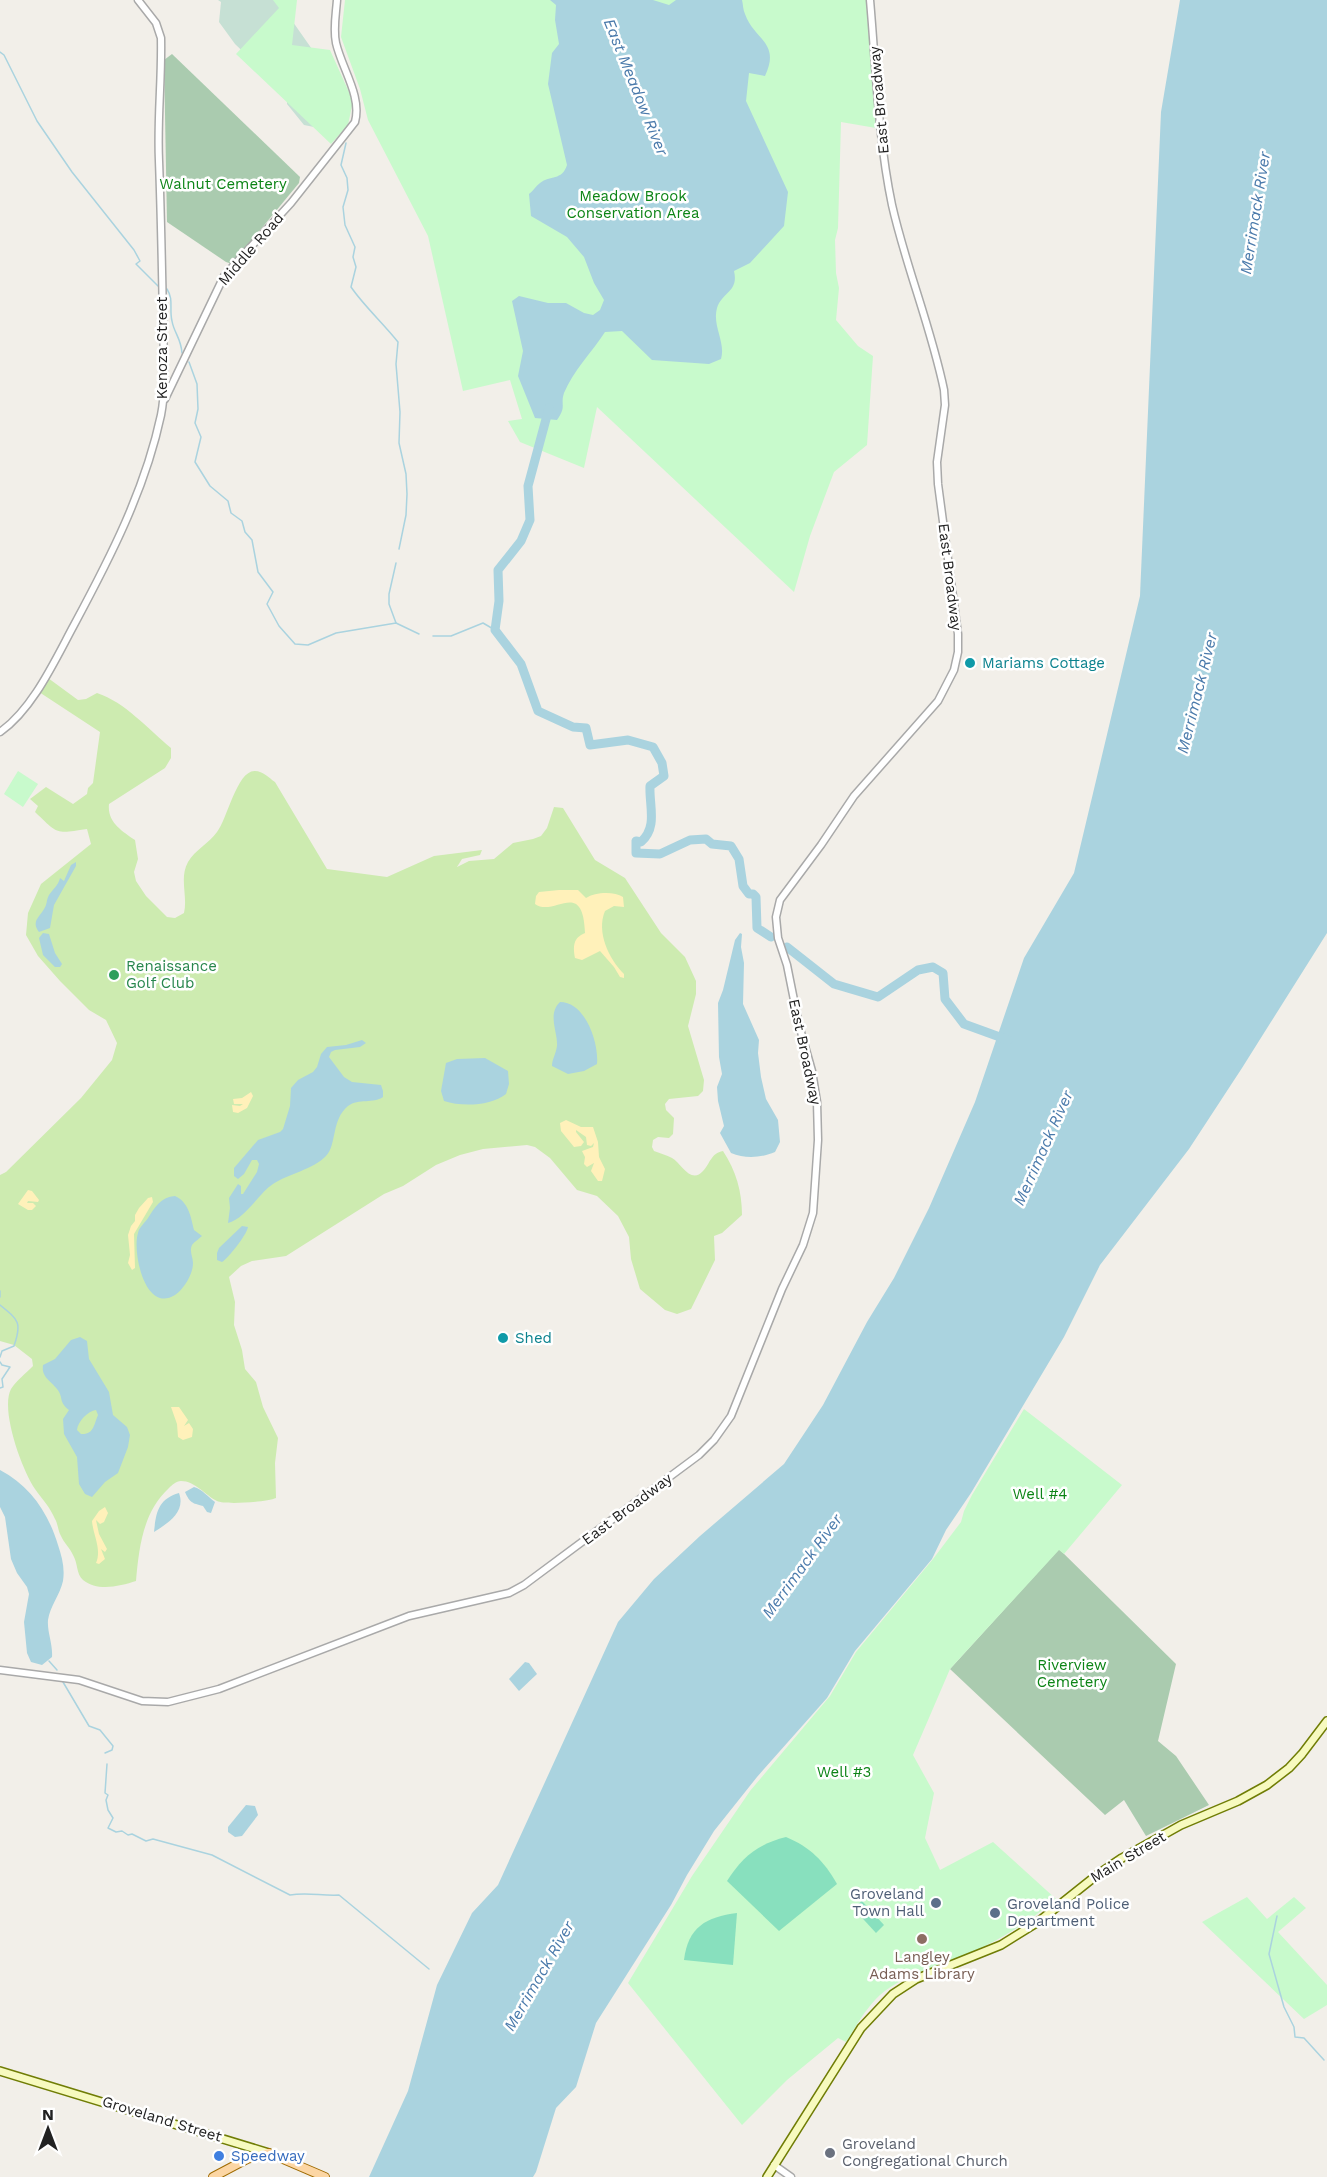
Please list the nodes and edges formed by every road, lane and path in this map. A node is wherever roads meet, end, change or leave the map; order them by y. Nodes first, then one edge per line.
1 (138, 0) edge
2 (337, 0) edge
3 (870, 0) edge
4 (162, 405) junction
5 (0, 732) edge
6 (0, 1670) edge
7 (1327, 1721) edge
8 (0, 2071) edge
9 (269, 2153) junction
10 (774, 2165) junction
11 (323, 2176) edge
12 (213, 2177) edge
13 (766, 2177) edge
14 (791, 2177) edge

1 - 4 street, Kenoza Street
2 - 4 street, Middle Road
3 - 6 street, East Broadway
4 - 5 street, Kenoza Street
7 - 10 main road, Main Street
8 - 9 main road, Groveland Street
9 - 11 main road, Groveland Street
9 - 12 main road
10 - 13 main road, Main Street
10 - 14 street

